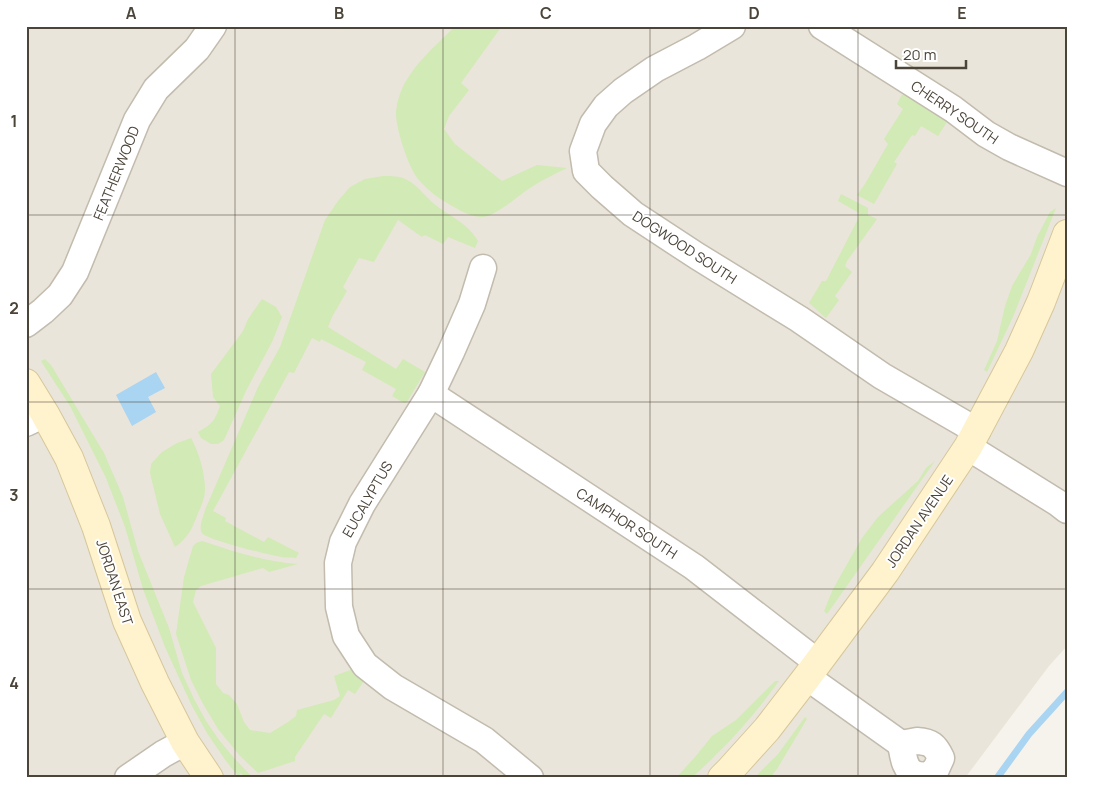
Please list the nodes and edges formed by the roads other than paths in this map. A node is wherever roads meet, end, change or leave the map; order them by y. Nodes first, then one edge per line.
1 (213, 26) edge
2 (732, 26) edge
3 (822, 26) edge
4 (1067, 173) edge
5 (1067, 234) edge
6 (483, 268) dead end
7 (26, 324) edge
8 (26, 383) edge
9 (431, 394) junction
10 (36, 419) edge
11 (973, 439) junction
12 (1067, 510) edge
13 (812, 669) junction
14 (185, 742) junction
15 (901, 744) dead end
16 (128, 778) edge
17 (209, 778) edge
18 (530, 778) edge
19 (722, 778) edge

1 - 7 street, FEATHERWOOD
2 - 11 street, DOGWOOD SOUTH
3 - 4 street, CHERRY SOUTH
5 - 11 street, JORDAN AVENUE
6 - 9 street, EUCALYPTUS
8 - 10 street, JORDAN EAST
9 - 13 street, CAMPHOR SOUTH
9 - 18 street, EUCALYPTUS
10 - 14 street, JORDAN EAST
11 - 12 street, DOGWOOD SOUTH
11 - 13 street, JORDAN AVENUE
13 - 15 street, CAMPHOR SOUTH
13 - 19 street, JORDAN AVENUE
14 - 16 street
14 - 17 street, JORDAN EAST

